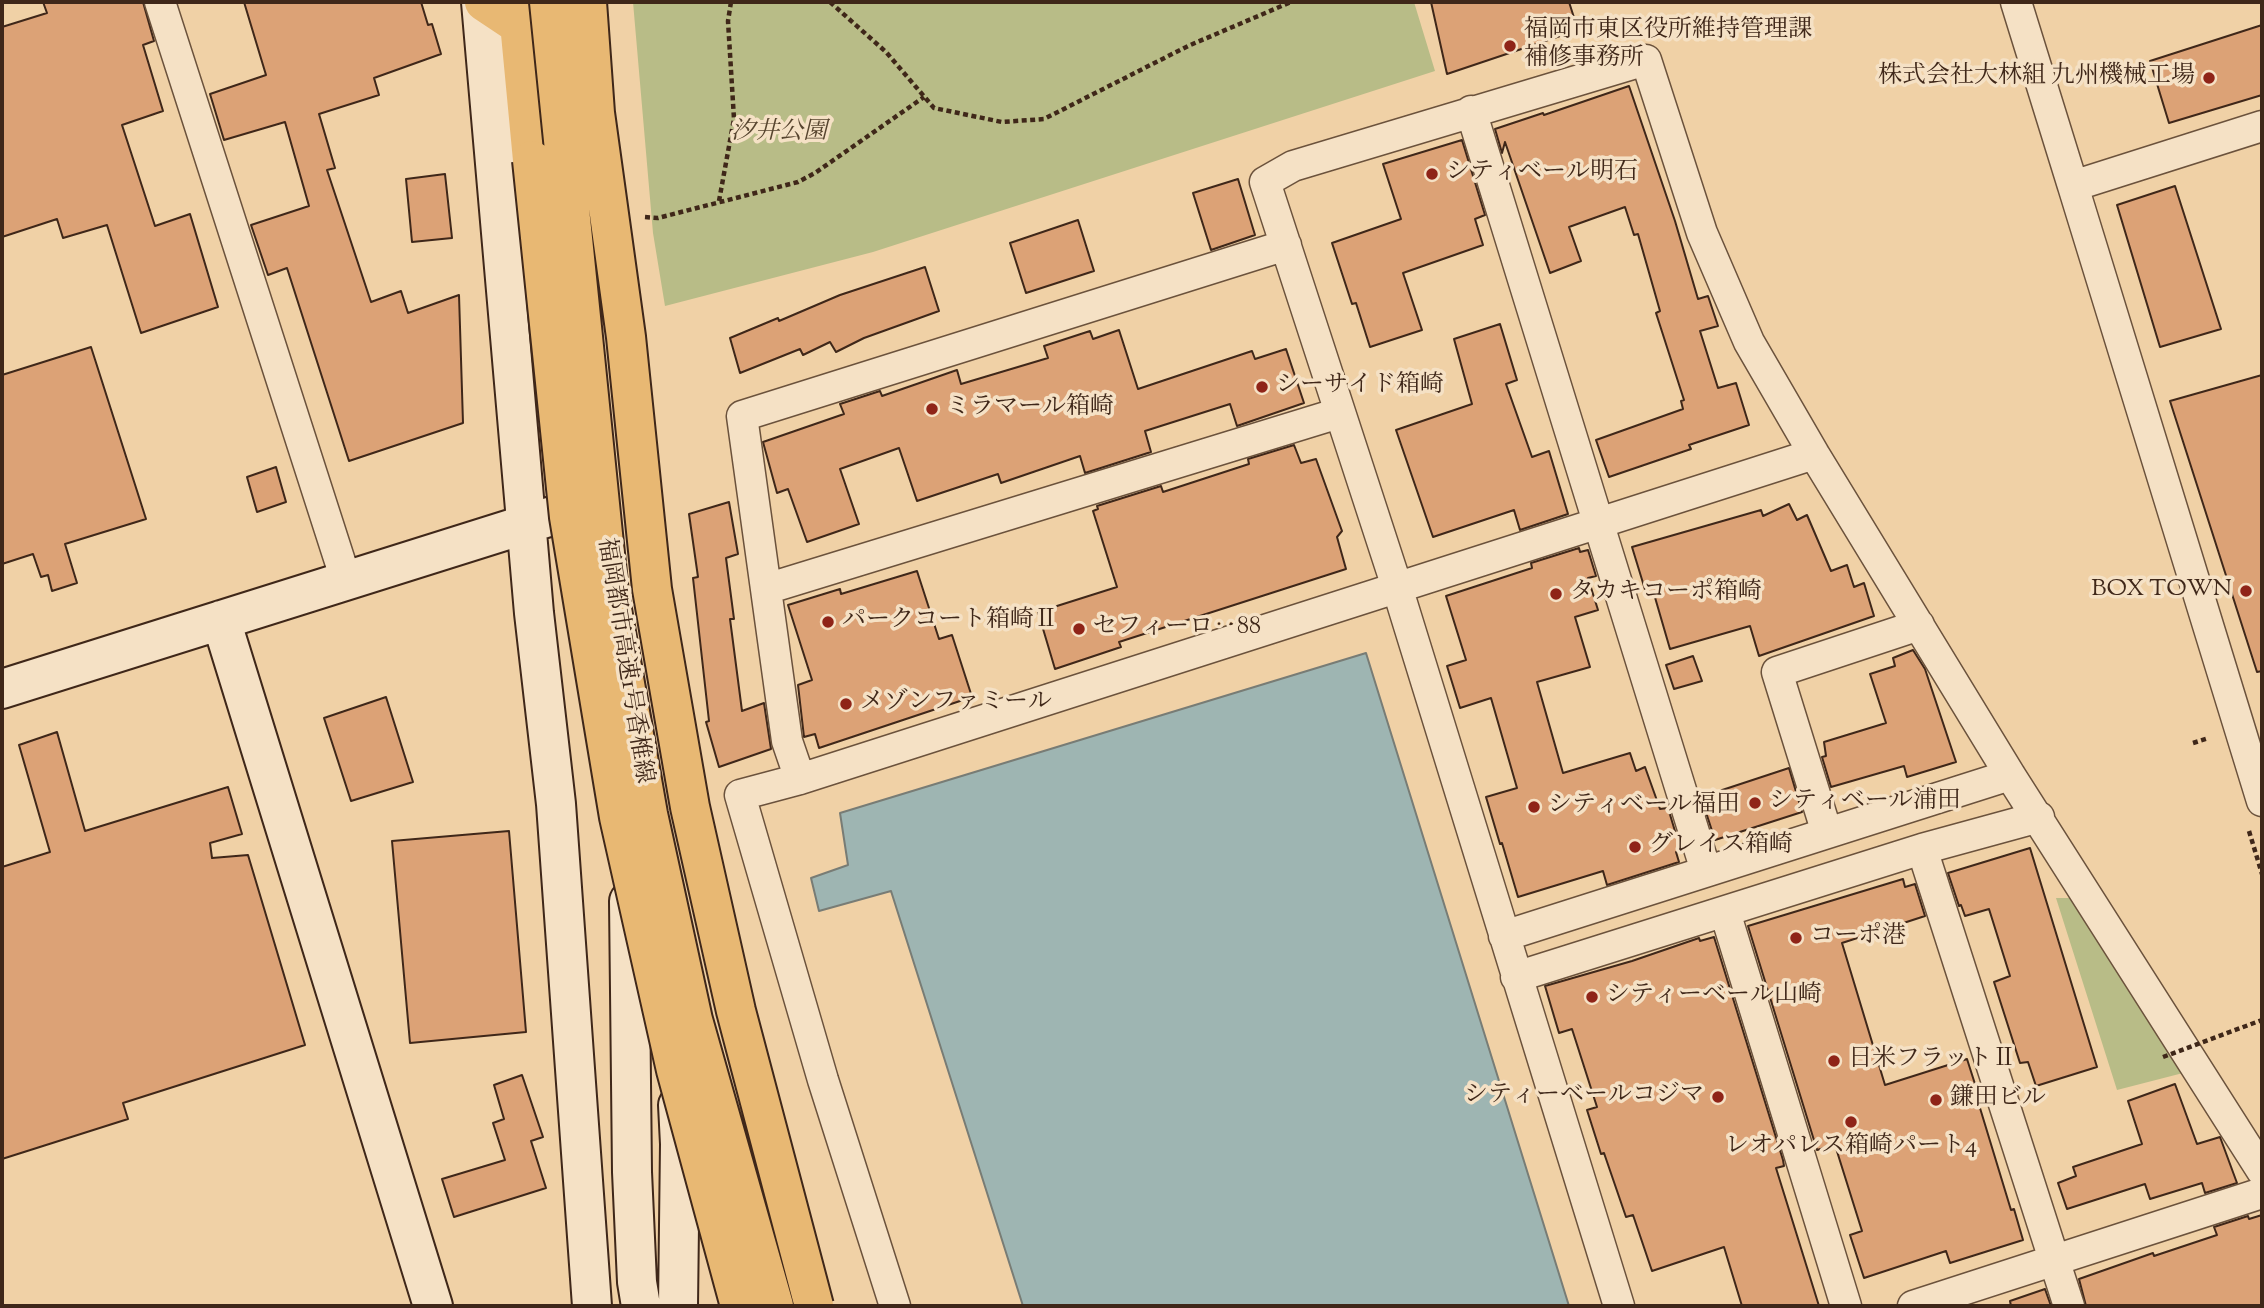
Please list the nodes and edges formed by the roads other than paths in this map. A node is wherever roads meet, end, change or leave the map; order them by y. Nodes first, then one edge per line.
1 (160, 2) edge
2 (483, 2) edge
3 (550, 2) edge
4 (587, 2) edge
5 (2016, 2) edge
6 (527, 10) edge
7 (1471, 111) junction
8 (2262, 126) edge
9 (2073, 186) junction
10 (1286, 245) junction
11 (1339, 413) junction
12 (1814, 454) junction
13 (591, 504) junction
14 (1599, 522) junction
15 (527, 524) junction
16 (346, 580) junction
17 (1397, 587) junction
18 (766, 589) junction
19 (221, 620) junction
20 (1919, 625) junction
21 (2, 689) edge
22 (2010, 775) junction
23 (800, 779) junction
24 (642, 787) junction
25 (2262, 801) edge
26 (2039, 817) junction
27 (1827, 833) junction
28 (1923, 849) junction
29 (1706, 871) junction
30 (1725, 912) junction
31 (1504, 936) junction
32 (1516, 977) junction
33 (2262, 1171) edge
34 (2262, 1193) edge
35 (2055, 1261) junction
36 (433, 1306) edge
37 (592, 1306) edge
38 (641, 1306) edge
39 (678, 1306) edge
40 (740, 1306) edge
41 (774, 1306) edge
42 (814, 1306) edge
43 (895, 1306) edge
44 (1619, 1306) edge
45 (1846, 1306) edge
46 (1913, 1306) edge
47 (2069, 1306) edge

1 - 16 street
2 - 6 highway
2 - 15 street
3 - 41 highway, 福岡都市高速1号香椎線, bridge
4 - 42 highway, bridge
5 - 9 street
6 - 13 street
6 - 40 highway, 福岡都市高速1号香椎線, bridge
7 - 10 street
7 - 12 street
7 - 14 street
8 - 9 street
9 - 25 street
10 - 11 street
10 - 18 street
11 - 17 street
11 - 18 street
12 - 14 street
12 - 20 street
13 - 15 street
13 - 24 street
14 - 17 street
14 - 29 street
15 - 16 street
15 - 37 street
16 - 19 street
17 - 23 street
17 - 31 street
18 - 23 street
19 - 21 street
19 - 36 street
20 - 22 street
20 - 27 street
22 - 26 street
22 - 27 street
23 - 43 street
24 - 38 street
24 - 39 street
26 - 28 street
26 - 33 street
27 - 29 street
28 - 30 street
28 - 35 street
29 - 31 street
30 - 32 street
30 - 45 street
31 - 32 street
32 - 44 street
34 - 35 street
35 - 46 street
35 - 47 street

